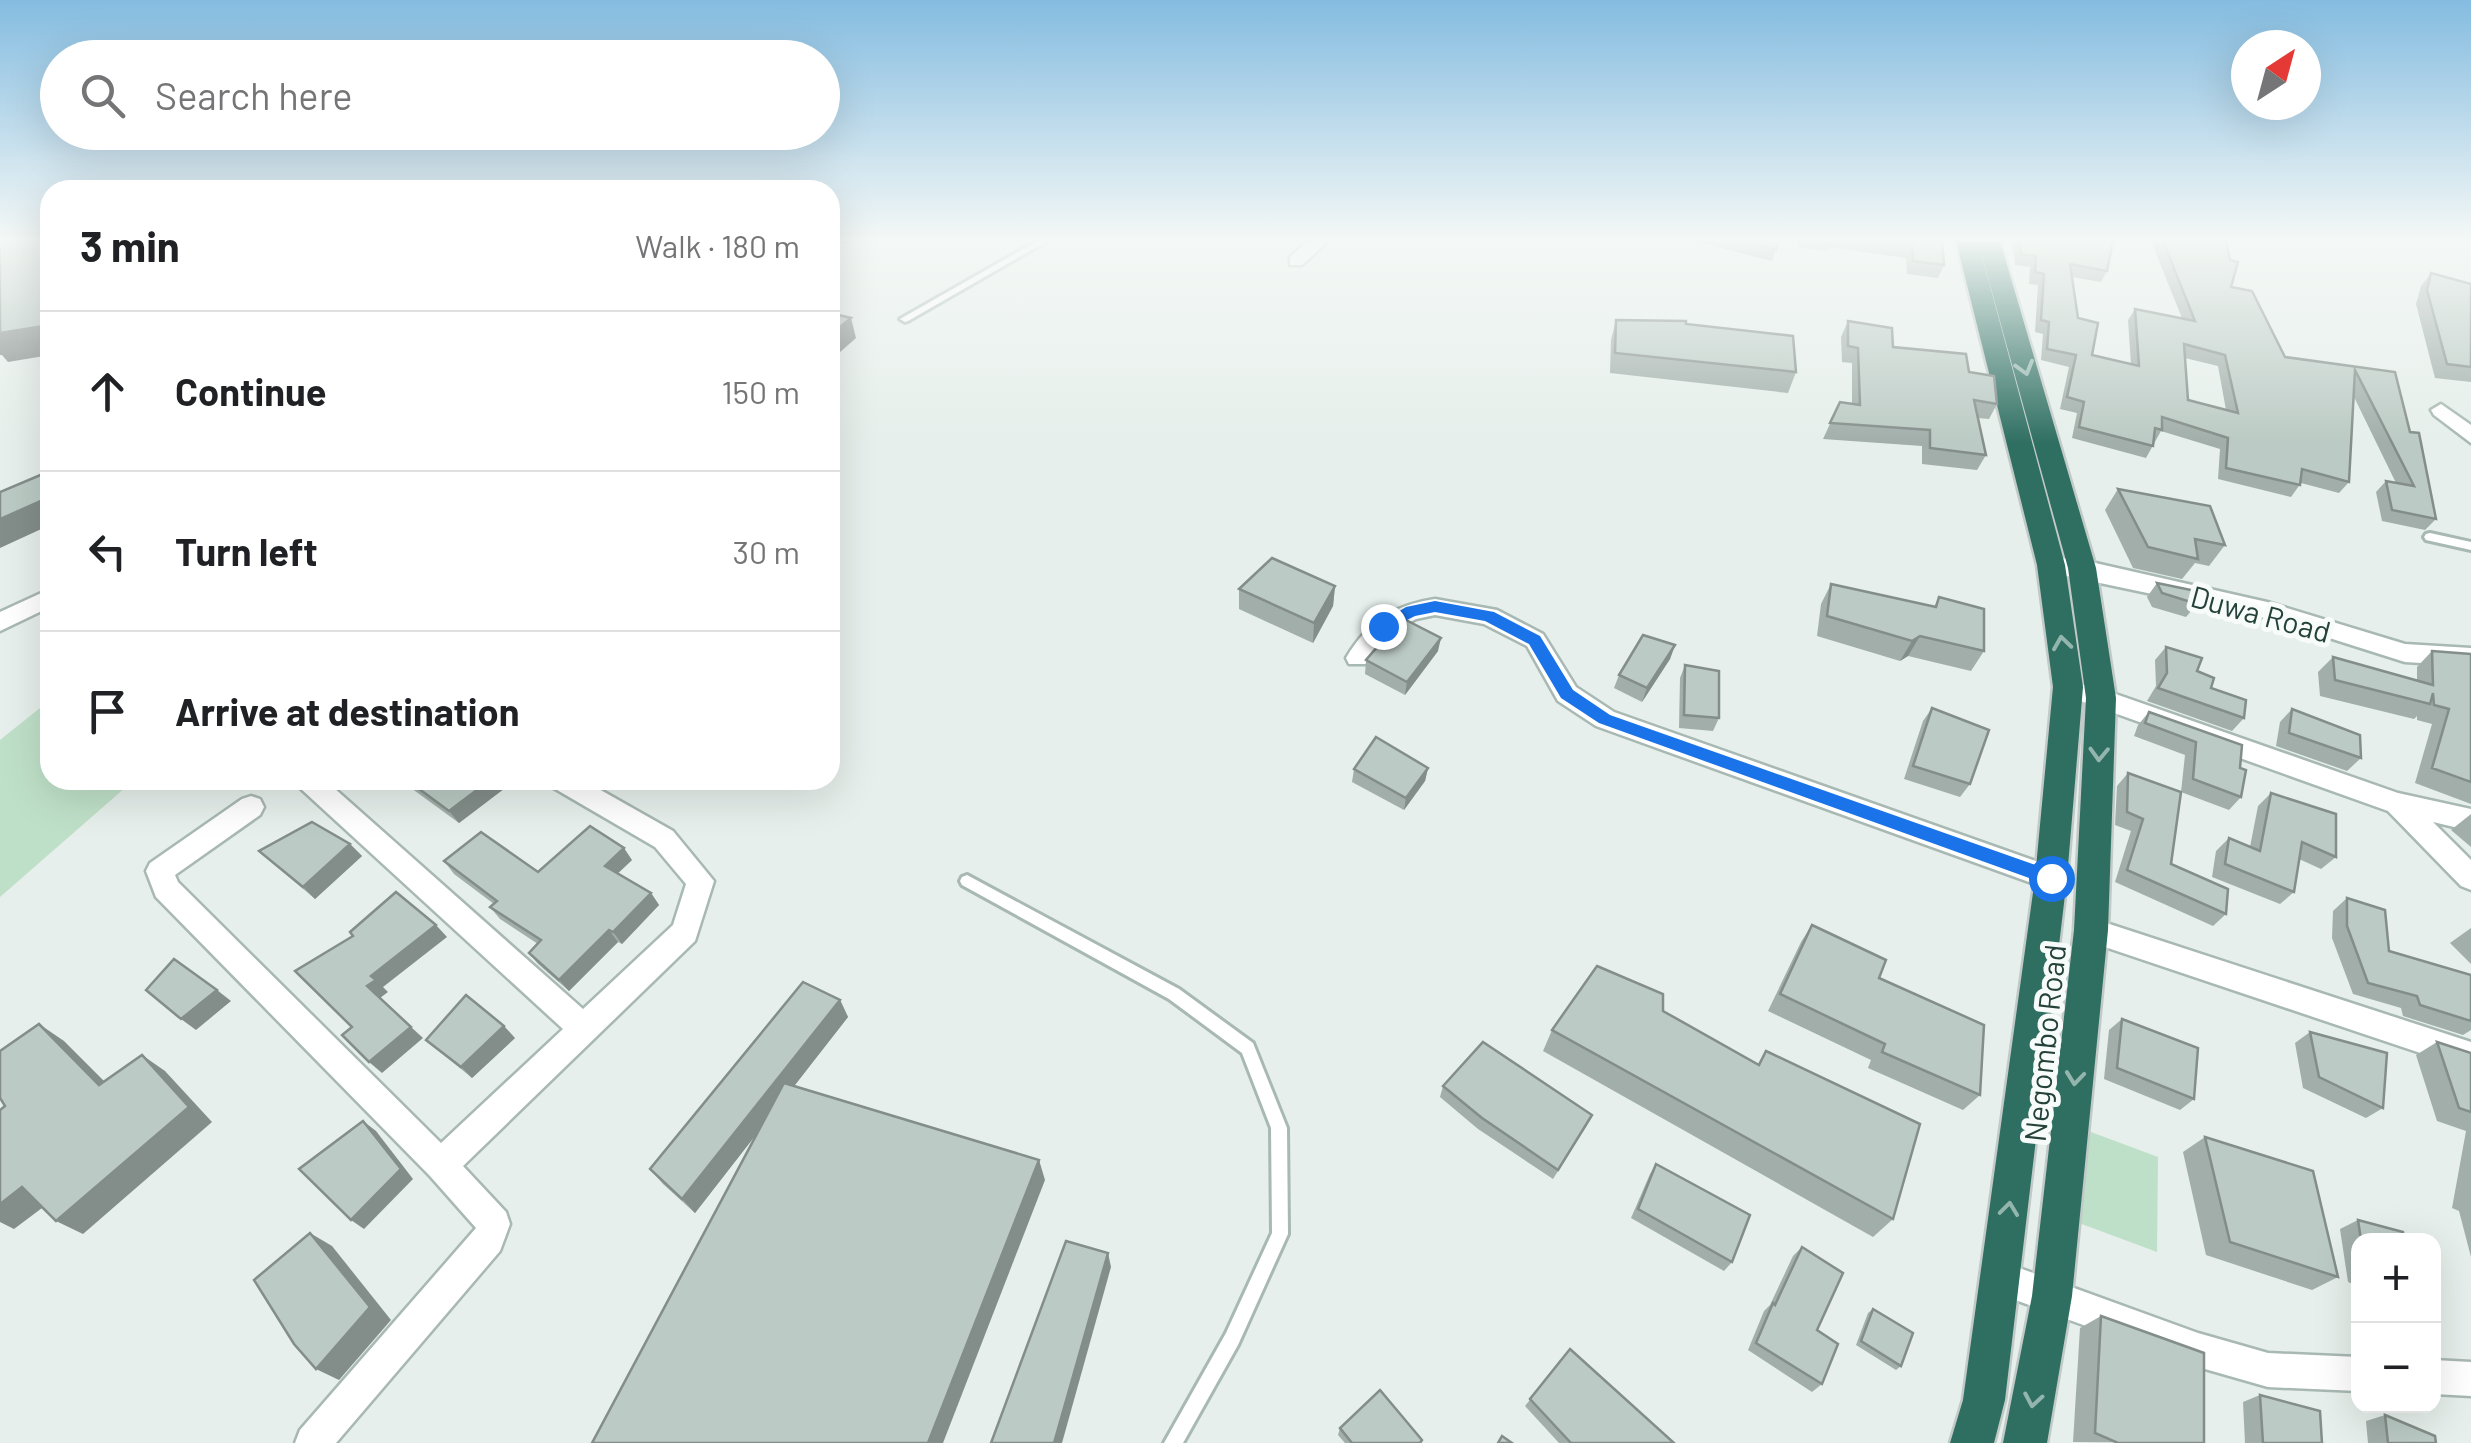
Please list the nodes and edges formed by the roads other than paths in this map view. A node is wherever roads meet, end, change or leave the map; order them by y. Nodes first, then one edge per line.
1 (923, 308) edge
2 (1987, 308) edge
3 (2005, 308) edge
4 (904, 319) dead end
5 (2440, 410) dead end
6 (2471, 436) edge
7 (2430, 537) dead end
8 (2471, 546) edge
9 (2067, 566) junction
10 (40, 602) edge
11 (0, 622) edge
12 (2471, 657) edge
13 (1358, 658) dead end
14 (2068, 687) junction
15 (2101, 698) junction
16 (319, 790) edge
17 (578, 790) edge
18 (2397, 803) junction
19 (252, 807) dead end
20 (2471, 820) edge
21 (2051, 878) junction
22 (2471, 878) edge
23 (967, 881) dead end
24 (2091, 930) junction
25 (584, 1029) junction
26 (2471, 1056) edge
27 (441, 1164) junction
28 (2000, 1278) junction
29 (2052, 1296) junction
30 (2351, 1374) edge
31 (2441, 1377) edge
32 (2471, 1379) edge
33 (313, 1443) edge
34 (1173, 1443) edge
35 (1972, 1443) edge
36 (2025, 1443) edge

1 - 4 lane
2 - 9 highway, Negombo Road
3 -> 9 highway, Negombo Road
5 - 6 street
7 - 8 lane
9 - 12 street, Duwa Road
14 -> 9 highway, Negombo Road
9 - 15 highway, Negombo Road
10 - 11 street
13 - 21 street
14 - 15 street
14 - 21 highway, Negombo Road
15 - 18 street
15 -> 24 highway, Negombo Road
16 - 25 street
17 - 25 street
18 - 20 street
18 - 22 street
19 - 27 street
28 -> 21 highway, Negombo Road
23 - 34 lane
24 - 26 street
24 -> 29 highway, Negombo Road
25 - 27 street
27 - 33 street
28 - 29 street
28 - 35 highway, Negombo Road
29 - 30 street
29 -> 36 highway, Negombo Road
31 - 32 street

